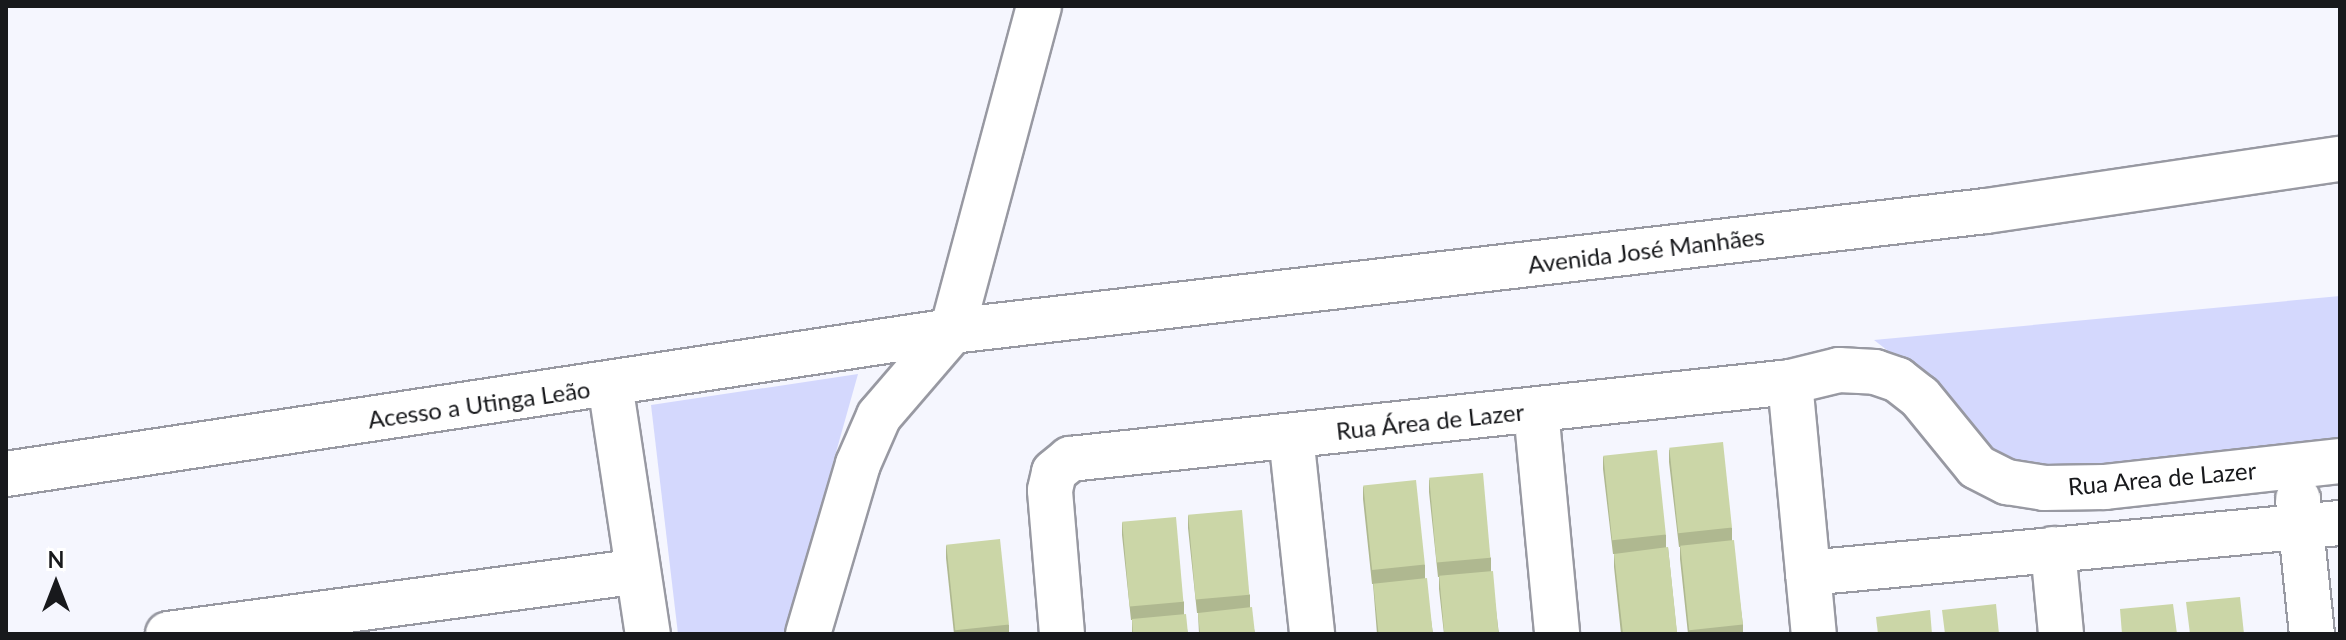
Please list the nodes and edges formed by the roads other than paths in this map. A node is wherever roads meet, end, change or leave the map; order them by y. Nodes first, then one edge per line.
1 (1039, 6) edge
2 (2340, 159) edge
3 (952, 331) junction
4 (1790, 382) junction
5 (610, 384) junction
6 (1536, 410) junction
7 (1291, 436) junction
8 (2340, 461) edge
9 (2295, 465) junction
10 (6, 474) edge
11 (2320, 525) edge
12 (2053, 549) junction
13 (638, 571) junction
14 (1808, 573) junction
15 (168, 634) edge
16 (648, 634) edge
17 (808, 634) edge
18 (1062, 634) edge
19 (1312, 634) edge
20 (1557, 634) edge
21 (1814, 634) edge
22 (2061, 634) edge
23 (2312, 634) edge

1 - 3 street
2 - 3 street, Avenida José Manhães
3 - 5 street, Acesso a Utinga Leão
3 - 17 street
4 - 6 street, Rua Área de Lazer
4 - 9 street, Rua Area de Lazer
4 - 14 street
5 - 10 street, Acesso a Utinga Leão
5 - 13 street
6 - 7 street, Rua Área de Lazer
6 - 20 street
7 - 18 street, Rua Área de Lazer
7 - 19 street
8 - 9 street, Rua Area de Lazer
9 - 11 street
11 - 12 street
11 - 23 street
12 - 14 street
12 - 22 street
13 - 15 street
13 - 16 street
14 - 21 street

